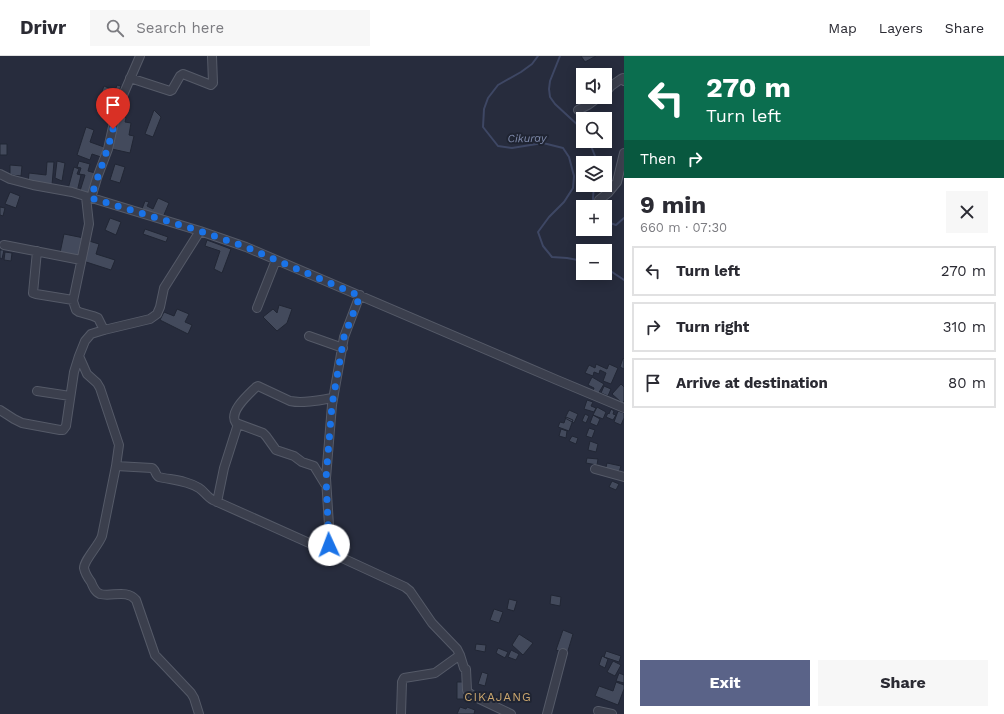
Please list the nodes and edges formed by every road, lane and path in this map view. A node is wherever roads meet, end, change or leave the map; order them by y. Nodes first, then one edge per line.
1 (140, 56) edge
2 (212, 56) edge
3 (130, 78) junction
4 (624, 80) edge
5 (612, 85) edge
6 (589, 104) edge
7 (578, 110) dead end
8 (624, 153) edge
9 (0, 172) edge
10 (89, 198) junction
11 (599, 200) dead end
12 (200, 231) junction
13 (4, 245) dead end
14 (37, 251) junction
15 (81, 260) junction
16 (276, 260) junction
17 (360, 296) junction
18 (73, 300) junction
19 (256, 308) dead end
20 (104, 330) junction
21 (309, 336) dead end
22 (343, 348) junction
23 (79, 356) junction
24 (37, 391) dead end
25 (70, 396) junction
26 (333, 398) junction
27 (624, 408) edge
28 (0, 410) edge
29 (238, 424) junction
30 (116, 466) junction
31 (595, 469) dead end
32 (624, 477) edge
33 (326, 484) junction
34 (217, 502) junction
35 (327, 551) junction
36 (563, 653) dead end
37 (460, 655) junction
38 (598, 711) dead end
39 (199, 714) edge
40 (402, 714) edge
41 (512, 714) edge
42 (547, 714) edge
43 (612, 714) edge

1 - 3 street
2 - 3 street
3 - 10 street
4 - 5 street
6 - 7 street
8 - 11 street
9 - 10 street
10 - 12 street
10 - 15 street
12 - 16 street
12 - 20 street
13 - 14 street
14 - 15 street
14 - 18 street
15 - 18 street
16 - 17 street
16 - 19 street
17 - 22 street
17 - 27 street
18 - 20 street
20 - 23 street
21 - 22 street
22 - 26 street
23 - 25 street
23 - 30 street
24 - 25 street
25 - 28 street
26 - 29 street
26 - 33 street
29 - 33 street
29 - 34 street
30 - 34 street
30 - 39 street
31 - 32 street
33 - 35 street
34 - 35 street
35 - 37 street
36 - 42 street
37 - 40 street
37 - 41 street
38 - 43 street

